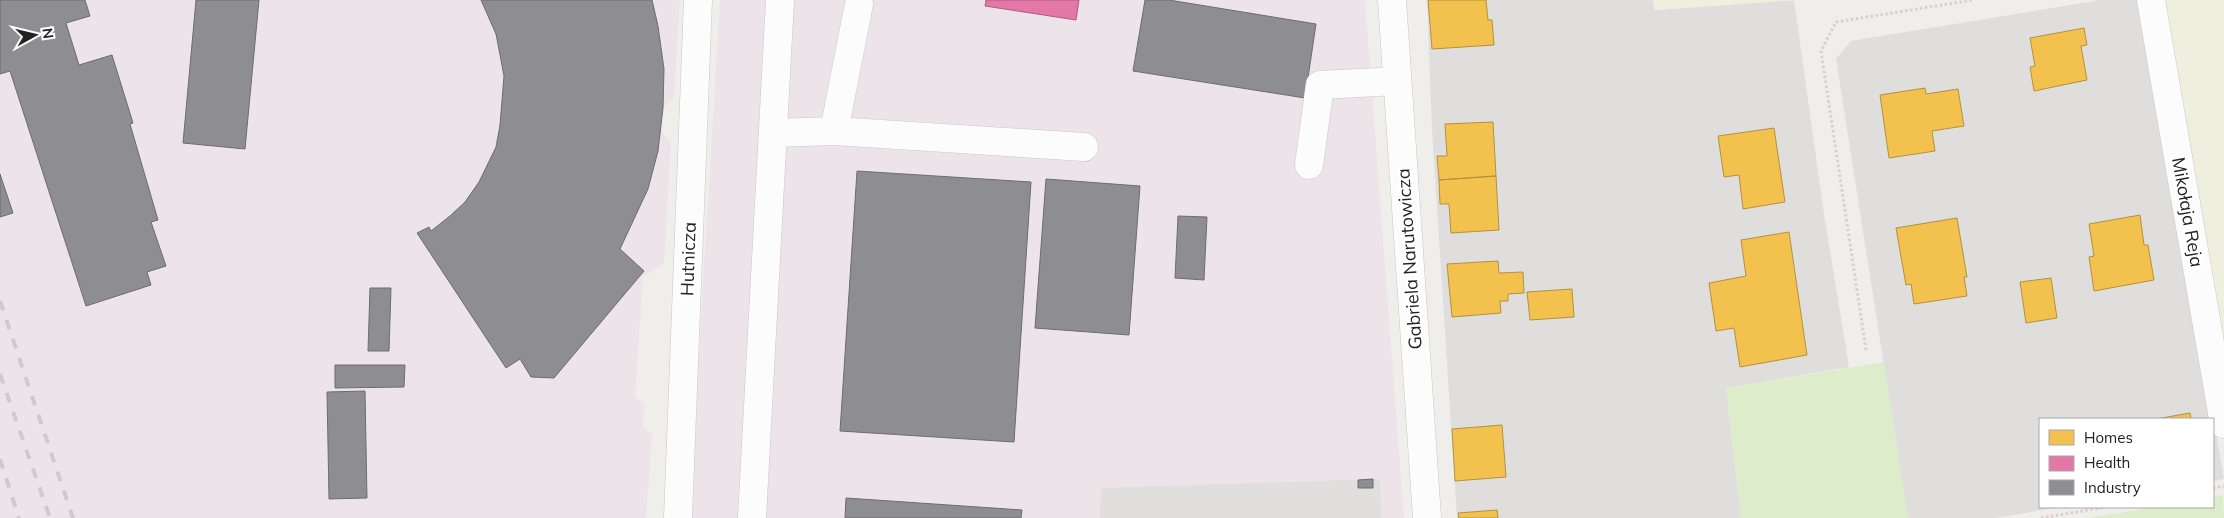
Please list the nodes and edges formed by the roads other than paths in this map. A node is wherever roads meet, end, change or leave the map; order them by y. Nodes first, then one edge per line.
1 (698, 0) edge
2 (780, 0) edge
3 (1392, 0) edge
4 (2152, 0) edge
5 (859, 4) dead end
6 (1397, 81) junction
7 (834, 131) junction
8 (773, 133) junction
9 (1084, 147) dead end
10 (1309, 165) dead end
11 (2224, 424) edge
12 (678, 518) edge
13 (752, 518) edge
14 (1427, 518) edge

1 - 12 street, Hutnicza
2 - 8 street
3 - 6 street, Gabriela Narutowicza
4 - 11 street, Mikołaja Reja
5 - 7 street
6 - 10 street
6 - 14 street, Gabriela Narutowicza
7 - 8 street
7 - 9 street
8 - 13 street

